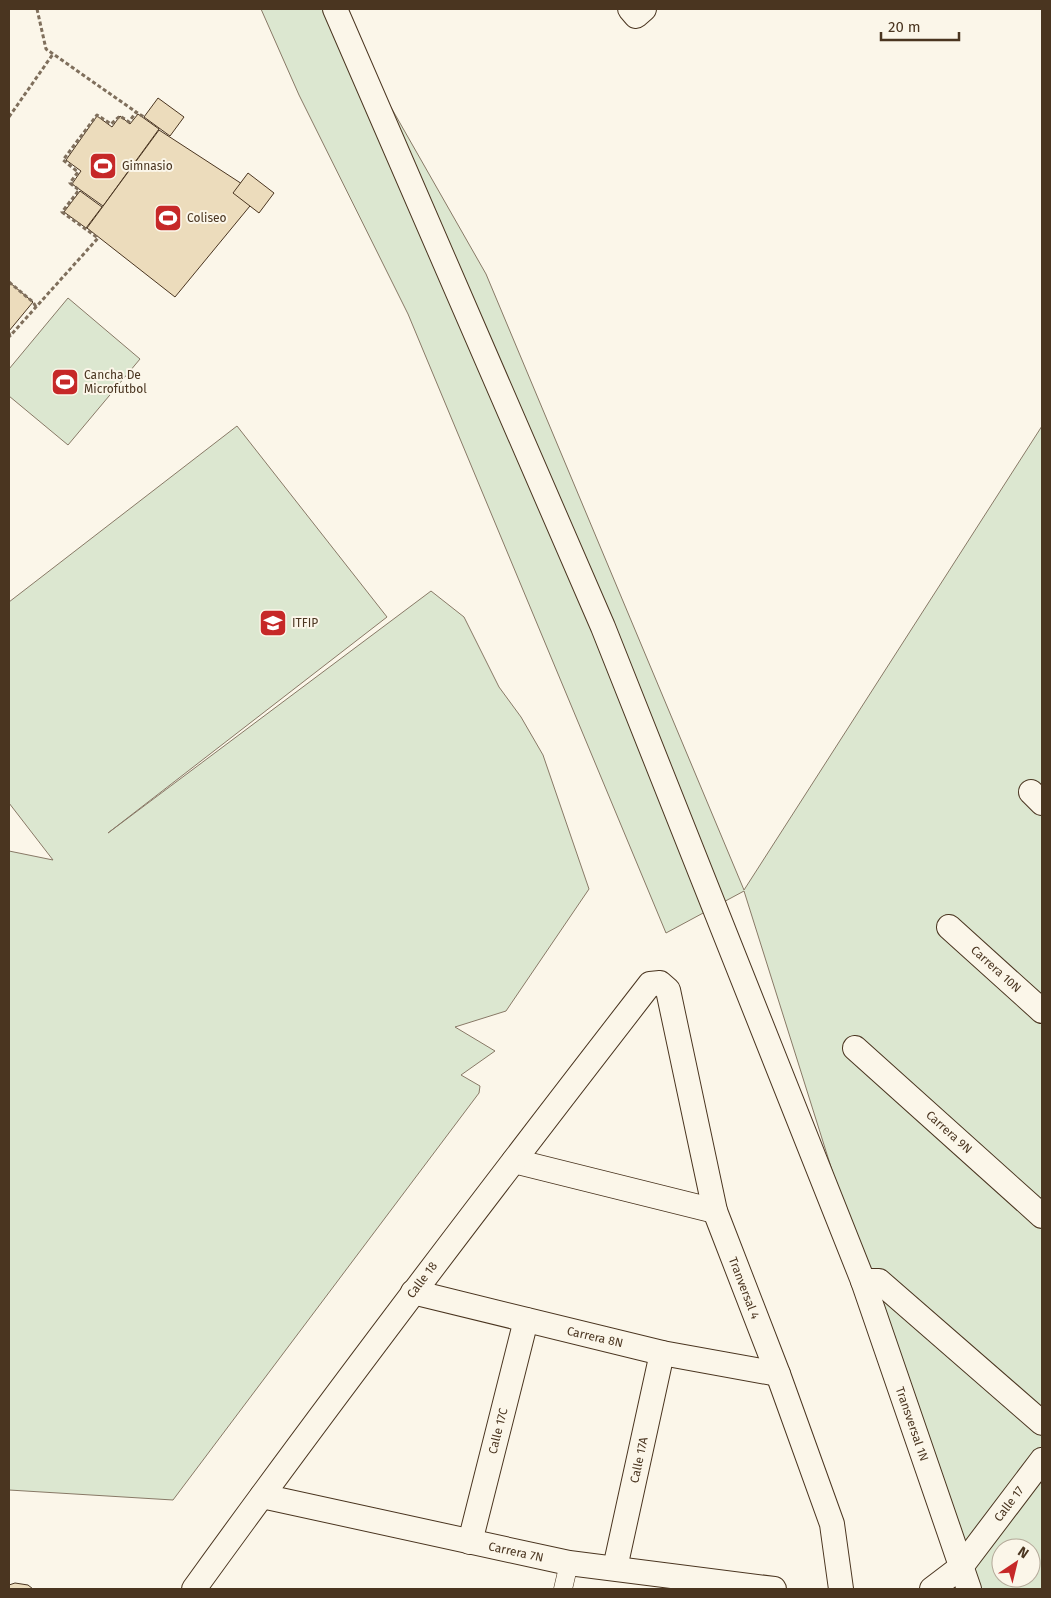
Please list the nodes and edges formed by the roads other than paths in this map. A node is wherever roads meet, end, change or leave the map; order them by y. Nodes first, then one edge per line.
1 (335, 9) edge
2 (630, 9) edge
3 (644, 9) edge
4 (949, 927) dead end
5 (660, 984) joint
6 (1042, 1012) edge
7 (856, 1048) dead end
8 (514, 1160) junction
9 (715, 1211) junction
10 (1042, 1216) edge
11 (863, 1281) junction
12 (413, 1292) junction
13 (526, 1320) junction
14 (662, 1353) junction
15 (778, 1374) junction
16 (1042, 1423) edge
17 (1042, 1460) edge
18 (262, 1496) junction
19 (470, 1542) junction
20 (569, 1563) junction
21 (961, 1566) junction
22 (615, 1568) junction
23 (194, 1589) edge
24 (563, 1589) edge
25 (774, 1589) edge
26 (841, 1589) edge
27 (932, 1589) edge
28 (969, 1589) edge
29 (985, 1589) edge

1 - 11 street, Transversal 1N
2 - 3 street
4 - 6 street, Carrera 10N
5 - 8 street, Calle 18
5 - 9 street, Tranversal 4
7 - 10 street, Carrera 9N
8 - 9 street
8 - 12 street, Calle 18
9 - 15 street, Tranversal 4
11 - 16 street
11 - 21 street, Transversal 1N
12 - 13 street, Carrera 8N
12 - 18 street, Calle 18
13 - 14 street, Carrera 8N
13 - 19 street, Calle 17C
14 - 15 street, Carrera 8N
14 - 22 street, Calle 17A
15 - 26 street, Tranversal 4
17 - 21 street, Calle 17
18 - 19 street, Carrera 7N
18 - 23 street, Calle 18
19 - 20 street, Carrera 7N
20 - 22 street, Carrera 7N
20 - 24 street
21 - 27 street, Calle 17
21 - 28 street, Transversal 1N
21 - 29 street
22 - 25 street, Carrera 7N

